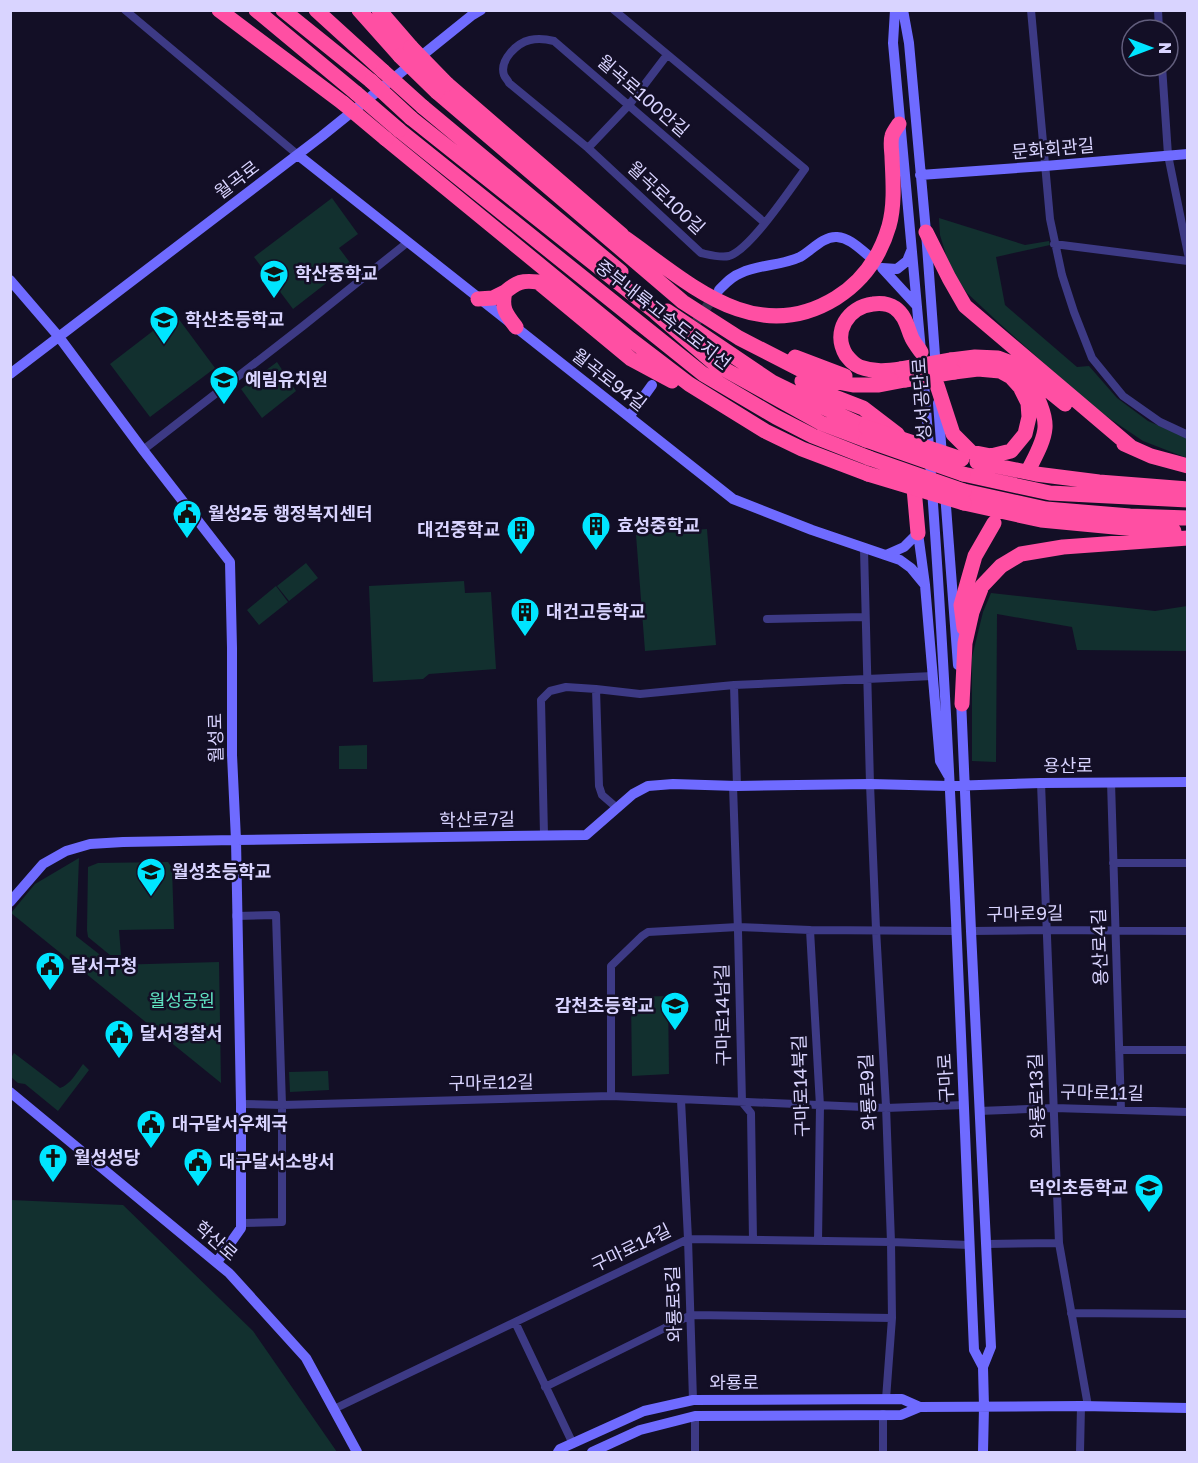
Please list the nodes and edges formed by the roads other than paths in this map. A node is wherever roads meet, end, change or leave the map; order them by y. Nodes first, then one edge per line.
1 (125, 10) edge
2 (219, 10) edge
3 (256, 10) edge
4 (283, 10) edge
5 (316, 10) edge
6 (359, 10) edge
7 (379, 10) edge
8 (481, 10) edge
9 (614, 10) edge
10 (895, 10) edge
11 (903, 10) edge
12 (1031, 10) edge
13 (405, 51) junction
14 (667, 55) junction
15 (504, 74) joint
16 (377, 76) junction
17 (1163, 78) edge
18 (442, 88) junction
19 (630, 105) junction
20 (899, 124) junction
21 (588, 148) junction
22 (1188, 154) edge
23 (298, 155) junction
24 (1168, 155) junction
25 (1045, 166) junction
26 (920, 174) junction
27 (765, 223) junction
28 (927, 232) junction
29 (604, 234) junction
30 (625, 238) junction
31 (408, 242) junction
32 (1054, 244) junction
33 (912, 247) junction
34 (1188, 254) edge
35 (868, 256) dead end
36 (1188, 261) edge
37 (10, 280) edge
38 (719, 290) tunnel mouth
39 (505, 292) junction
40 (478, 299) junction
41 (917, 306) junction
42 (516, 327) junction
43 (59, 337) junction
44 (921, 352) junction
45 (952, 366) junction
46 (10, 374) edge
47 (902, 374) junction
48 (652, 385) dead end
49 (937, 386) junction
50 (629, 417) junction
51 (765, 431) junction
52 (1188, 435) edge
53 (1131, 447) junction
54 (142, 450) junction
55 (962, 466) junction
56 (1188, 466) edge
57 (1030, 467) dead end
58 (1188, 489) edge
59 (964, 497) junction
60 (1188, 500) edge
61 (1188, 518) edge
62 (994, 524) dead end
63 (1188, 531) edge
64 (918, 533) junction
65 (1188, 538) edge
66 (864, 549) junction
67 (886, 555) junction
68 (925, 585) junction
69 (865, 617) junction
70 (767, 619) dead end
71 (965, 643) junction
72 (933, 676) junction
73 (867, 679) junction
74 (734, 685) junction
75 (596, 688) junction
76 (962, 704) junction
77 (949, 782) junction
78 (1111, 782) junction
79 (1188, 782) edge
80 (1041, 783) junction
81 (870, 784) junction
82 (965, 785) junction
83 (735, 786) junction
84 (617, 808) junction
85 (544, 835) junction
86 (236, 840) junction
87 (1113, 863) junction
88 (1188, 863) edge
89 (10, 902) edge
90 (236, 916) junction
91 (738, 927) junction
92 (810, 930) junction
93 (876, 930) junction
94 (1047, 930) junction
95 (1115, 930) junction
96 (956, 931) junction
97 (971, 931) junction
98 (1188, 931) edge
99 (1119, 1050) junction
100 (1188, 1050) edge
101 (10, 1092) edge
102 (611, 1096) junction
103 (681, 1100) junction
104 (742, 1102) junction
105 (241, 1104) junction
106 (282, 1105) junction
107 (964, 1105) junction
108 (820, 1106) junction
109 (886, 1108) junction
110 (1054, 1108) junction
111 (1121, 1110) junction
112 (979, 1111) junction
113 (1188, 1112) edge
114 (241, 1223) junction
115 (688, 1239) junction
116 (753, 1240) junction
117 (818, 1241) junction
118 (891, 1242) junction
119 (1059, 1243) junction
120 (986, 1244) junction
121 (969, 1245) junction
122 (217, 1262) junction
123 (1071, 1313) junction
124 (1188, 1314) edge
125 (691, 1315) junction
126 (892, 1318) junction
127 (515, 1322) junction
128 (983, 1367) junction
129 (545, 1387) junction
130 (886, 1399) junction
131 (693, 1400) junction
132 (1084, 1406) junction
133 (920, 1407) junction
134 (984, 1407) junction
135 (1188, 1408) edge
136 (334, 1409) junction
137 (883, 1414) junction
138 (695, 1416) junction
139 (573, 1444) junction
140 (357, 1452) edge
141 (558, 1452) edge
142 (592, 1452) edge
143 (695, 1452) edge
144 (883, 1452) edge
145 (983, 1452) edge
146 (1080, 1452) edge

1 - 23 street
2 - 51 highway, bridge
3 - 59 highway, 중부내륙고속도로지선, bridge
4 - 16 highway, 중부내륙고속도로지선
5 - 16 highway
6 - 13 highway
7 - 13 highway
8 - 23 main road, 월곡로
9 - 14 street, 월곡로100길
10 - 20 main road, 성서공단로
11 - 26 main road, 성서공단로
12 - 25 street
13 - 18 highway, bridge
14 - 19 street
14 - 27 street, 월곡로100길
15 - 19 street, 월곡로100안길
15 - 21 street, 월곡로100길
16 - 55 highway, 중부내륙고속도로지선, bridge
17 - 24 street
18 - 29 highway
18 - 30 highway
19 - 21 street
19 - 27 street, 월곡로100안길
20 - 30 highway
20 - 33 main road, 성서공단로
21 - 27 street, 월곡로100길
22 - 24 main road, 문화회관길
23 - 31 main road, 월곡로94길
23 - 43 main road, 월곡로
24 - 25 main road, 문화회관길
24 - 34 street
25 - 26 main road, 문화회관길
25 - 32 street
26 - 28 main road, 성서공단로
28 - 49 main road, 성서공단로
28 - 53 highway
29 - 47 highway
29 - 64 highway
30 - 47 highway
31 - 40 main road, 월곡로94길
31 - 54 street
32 - 36 street
32 - 52 street
33 - 41 main road, 성서공단로
33 - 41 main road
35 - 38 main road
37 - 43 main road, 월성로
39 - 40 highway
39 - 42 highway
39 - 51 highway
40 - 42 main road, 월곡로94길
41 - 44 main road, 성서공단로
42 - 50 main road, 월곡로94길
43 - 46 main road, 월곡로
43 - 54 main road, 월성로
44 - 47 highway
44 - 77 main road, 성서공단로
45 - 47 highway
45 - 49 highway
45 - 53 highway
45 - 57 highway
48 - 50 main road
49 - 76 main road, 성서공단로
50 - 66 main road, 월곡로94길
51 - 59 highway, bridge
53 - 56 highway
54 - 86 main road, 월성로
55 - 58 highway
55 - 60 highway, 중부내륙고속도로지선
59 - 61 highway, 중부내륙고속도로지선
59 - 63 highway
62 - 71 highway
64 - 67 main road
64 - 68 main road
65 - 71 highway
66 - 67 main road, 월곡로94길
66 - 69 street, 와룡로9길
67 - 68 main road, 월곡로94길
68 - 72 main road
69 - 70 street
69 - 73 street, 와룡로9길
71 - 76 highway
72 - 73 street
72 - 77 main road
73 - 74 street
73 - 81 street, 와룡로9길
74 - 75 street
74 - 83 street, 구마로14남길
75 - 84 street
75 - 85 street
76 - 82 main road, 성서공단로
77 - 81 main road, 학산로7길
77 - 82 main road, 용산로
77 - 96 main road, 구마로
78 - 79 main road, 용산로
78 - 80 main road, 용산로
78 - 87 street, 용산로4길
80 - 82 main road, 용산로
80 - 94 street, 와룡로13길
81 - 83 main road, 학산로7길
81 - 93 street, 와룡로9길
82 - 97 main road, 구마로
83 - 84 main road, 학산로7길
83 - 91 street, 구마로14남길
84 - 85 main road, 학산로7길
85 - 86 main road, 학산로7길
86 - 89 main road, 학산로7길
86 - 90 main road, 월성로
87 - 88 street
87 - 95 street, 용산로4길
90 - 105 main road, 월성로
90 - 106 street
91 - 92 street
91 - 102 street
91 - 104 street, 구마로14남길
92 - 93 street
92 - 108 street, 구마로14북길
93 - 96 street
93 - 109 street, 와룡로9길
94 - 95 street, 구마로9길
94 - 97 street, 구마로9길
94 - 110 street, 와룡로13길
95 - 98 street, 구마로9길
95 - 99 street, 용산로4길
96 - 107 main road, 구마로
97 - 112 main road, 구마로
99 - 100 street
99 - 111 street, 용산로4길
101 - 122 main road, 학산로
102 - 103 street, 구마로12길
102 - 106 street, 구마로12길
103 - 104 street, 구마로12길
103 - 115 street, 와룡로5길
104 - 108 street, 구마로12길
104 - 116 street, 구마로14남길
105 - 106 street, 구마로12길
105 - 114 main road, 월성로
106 - 114 street
107 - 109 street, 구마로12길
107 - 121 main road, 구마로
108 - 109 street, 구마로12길
108 - 117 street, 구마로14북길
109 - 118 street, 와룡로9길
110 - 111 street, 구마로11길
110 - 112 street, 구마로11길
110 - 119 street, 와룡로13길
111 - 113 street, 구마로11길
112 - 120 main road, 구마로
114 - 122 main road, 월성로
115 - 116 street, 구마로14길
115 - 125 street, 와룡로5길
115 - 127 street, 구마로14길
116 - 117 street, 구마로14길
117 - 118 street, 구마로14길
118 - 121 street, 구마로14길
118 - 126 street, 와룡로9길
119 - 120 street
119 - 123 street, 와룡로13길
120 - 128 main road, 구마로
121 - 128 main road, 구마로
122 - 136 main road, 학산로
123 - 124 street
123 - 132 street, 와룡로13길
125 - 126 street
125 - 129 street
125 - 131 street, 와룡로5길
126 - 130 street, 와룡로9길
127 - 129 street
127 - 136 street, 구마로14길
128 - 134 main road, 구마로
129 - 139 street
130 - 131 main road, 와룡로
130 - 133 main road, 와룡로
131 - 139 main road, 와룡로
132 - 134 main road, 와룡로
132 - 135 main road, 와룡로
132 - 146 street, 와룡로13길
133 - 134 main road, 와룡로
133 - 137 main road, 와룡로
134 - 145 main road, 구마로
136 - 140 main road, 학산로
137 - 138 main road, 와룡로
137 - 144 street
138 - 142 main road, 와룡로
138 - 143 street
139 - 141 main road, 와룡로

